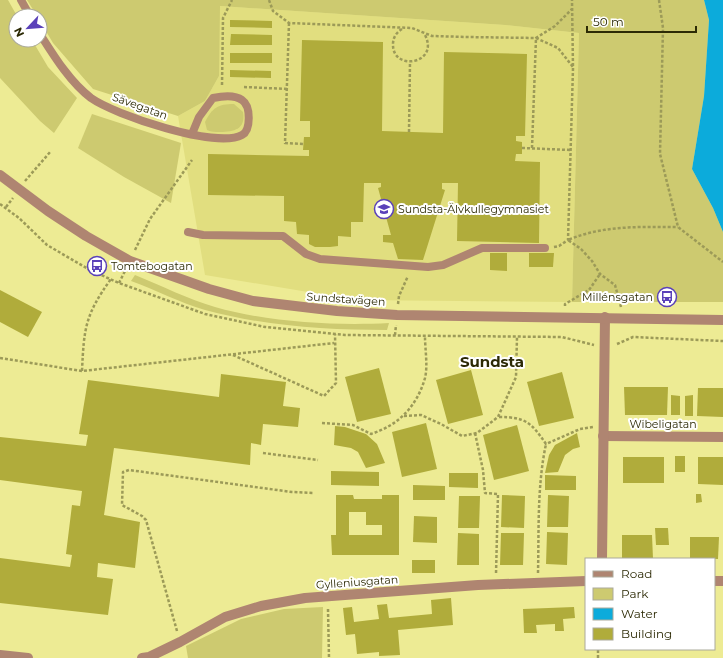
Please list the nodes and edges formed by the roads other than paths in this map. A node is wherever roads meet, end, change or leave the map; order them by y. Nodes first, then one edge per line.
1 (48, 45) edge
2 (192, 134) junction
3 (0, 175) edge
4 (188, 232) dead end
5 (545, 248) road end
6 (605, 317) junction
7 (723, 320) edge
8 (603, 431) junction
9 (723, 437) edge
10 (602, 558) edge
11 (585, 582) edge
12 (0, 655) edge
13 (28, 658) edge
14 (142, 658) edge

1 - 2 lane, Sävegatan
2 - 2 lane, Sävegatan
3 - 6 street, Sundstavägen
4 - 5 lane
6 - 7 street, Sundstavägen
6 - 8 street
8 - 9 street, Wibeligatan
8 - 10 street
11 - 14 street, Gylleniusgatan
12 - 13 street

